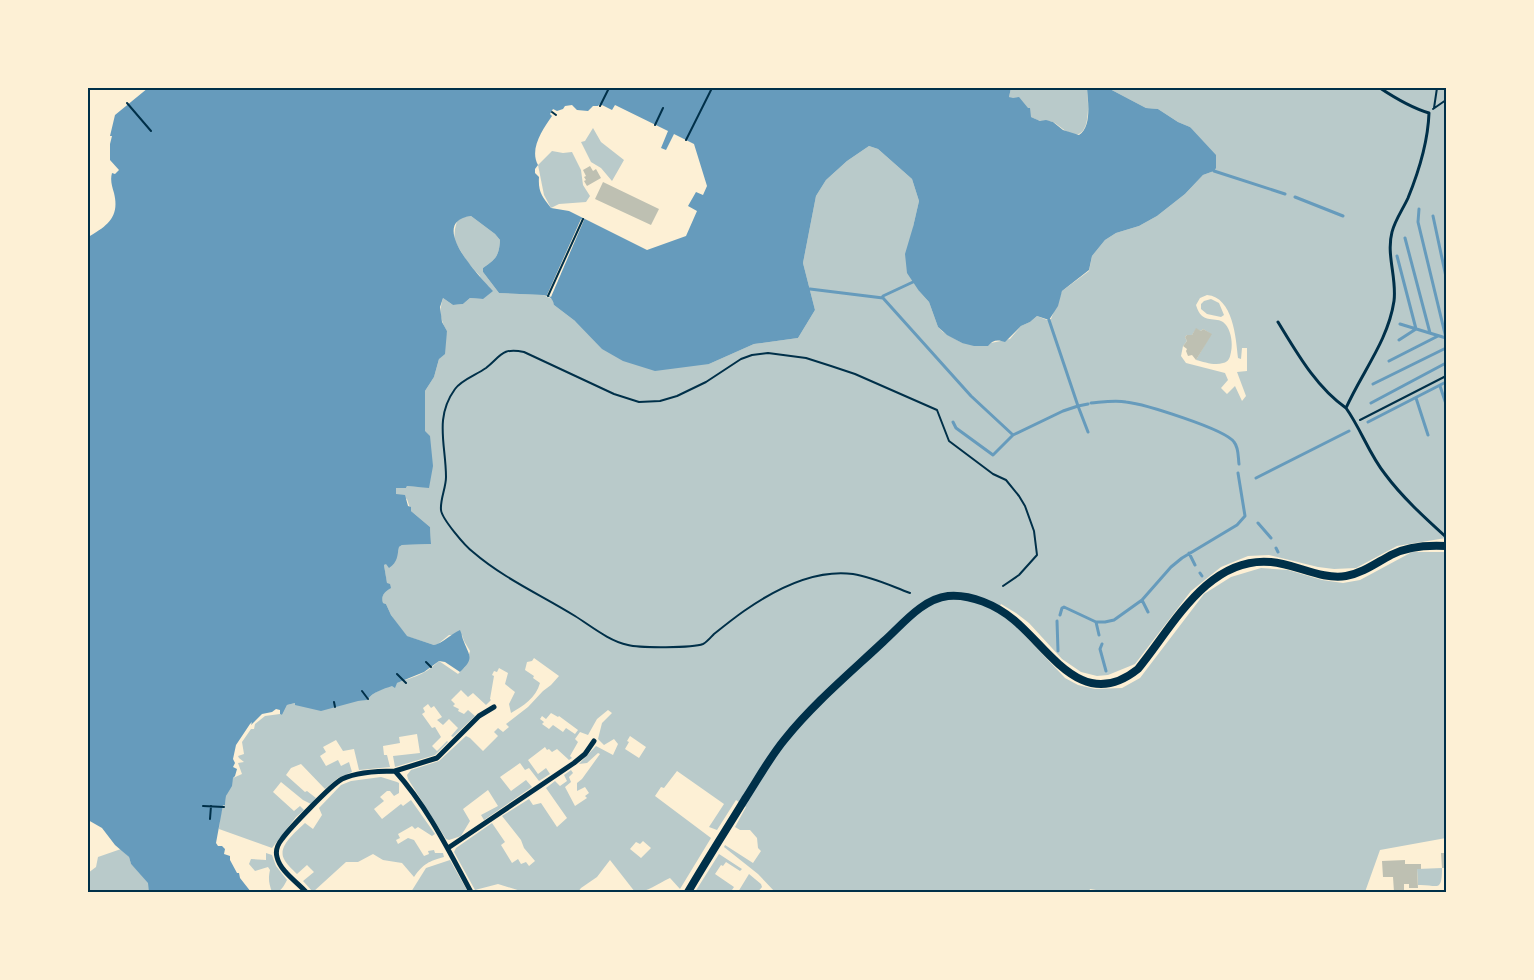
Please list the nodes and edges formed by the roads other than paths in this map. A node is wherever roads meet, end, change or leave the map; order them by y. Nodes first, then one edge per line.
1 (1380, 88) edge
2 (1278, 322) dead end
3 (1346, 408) junction
4 (1446, 537) edge
5 (1446, 546) edge
6 (494, 707) dead end
7 (594, 740) dead end
8 (395, 771) junction
9 (448, 848) junction
10 (306, 892) edge
11 (471, 892) edge
12 (688, 892) edge

1 - 3 lane
2 - 3 lane
3 - 4 lane
5 - 12 street
6 - 8 street
7 - 9 street
8 - 9 street
8 - 10 street
9 - 11 street

